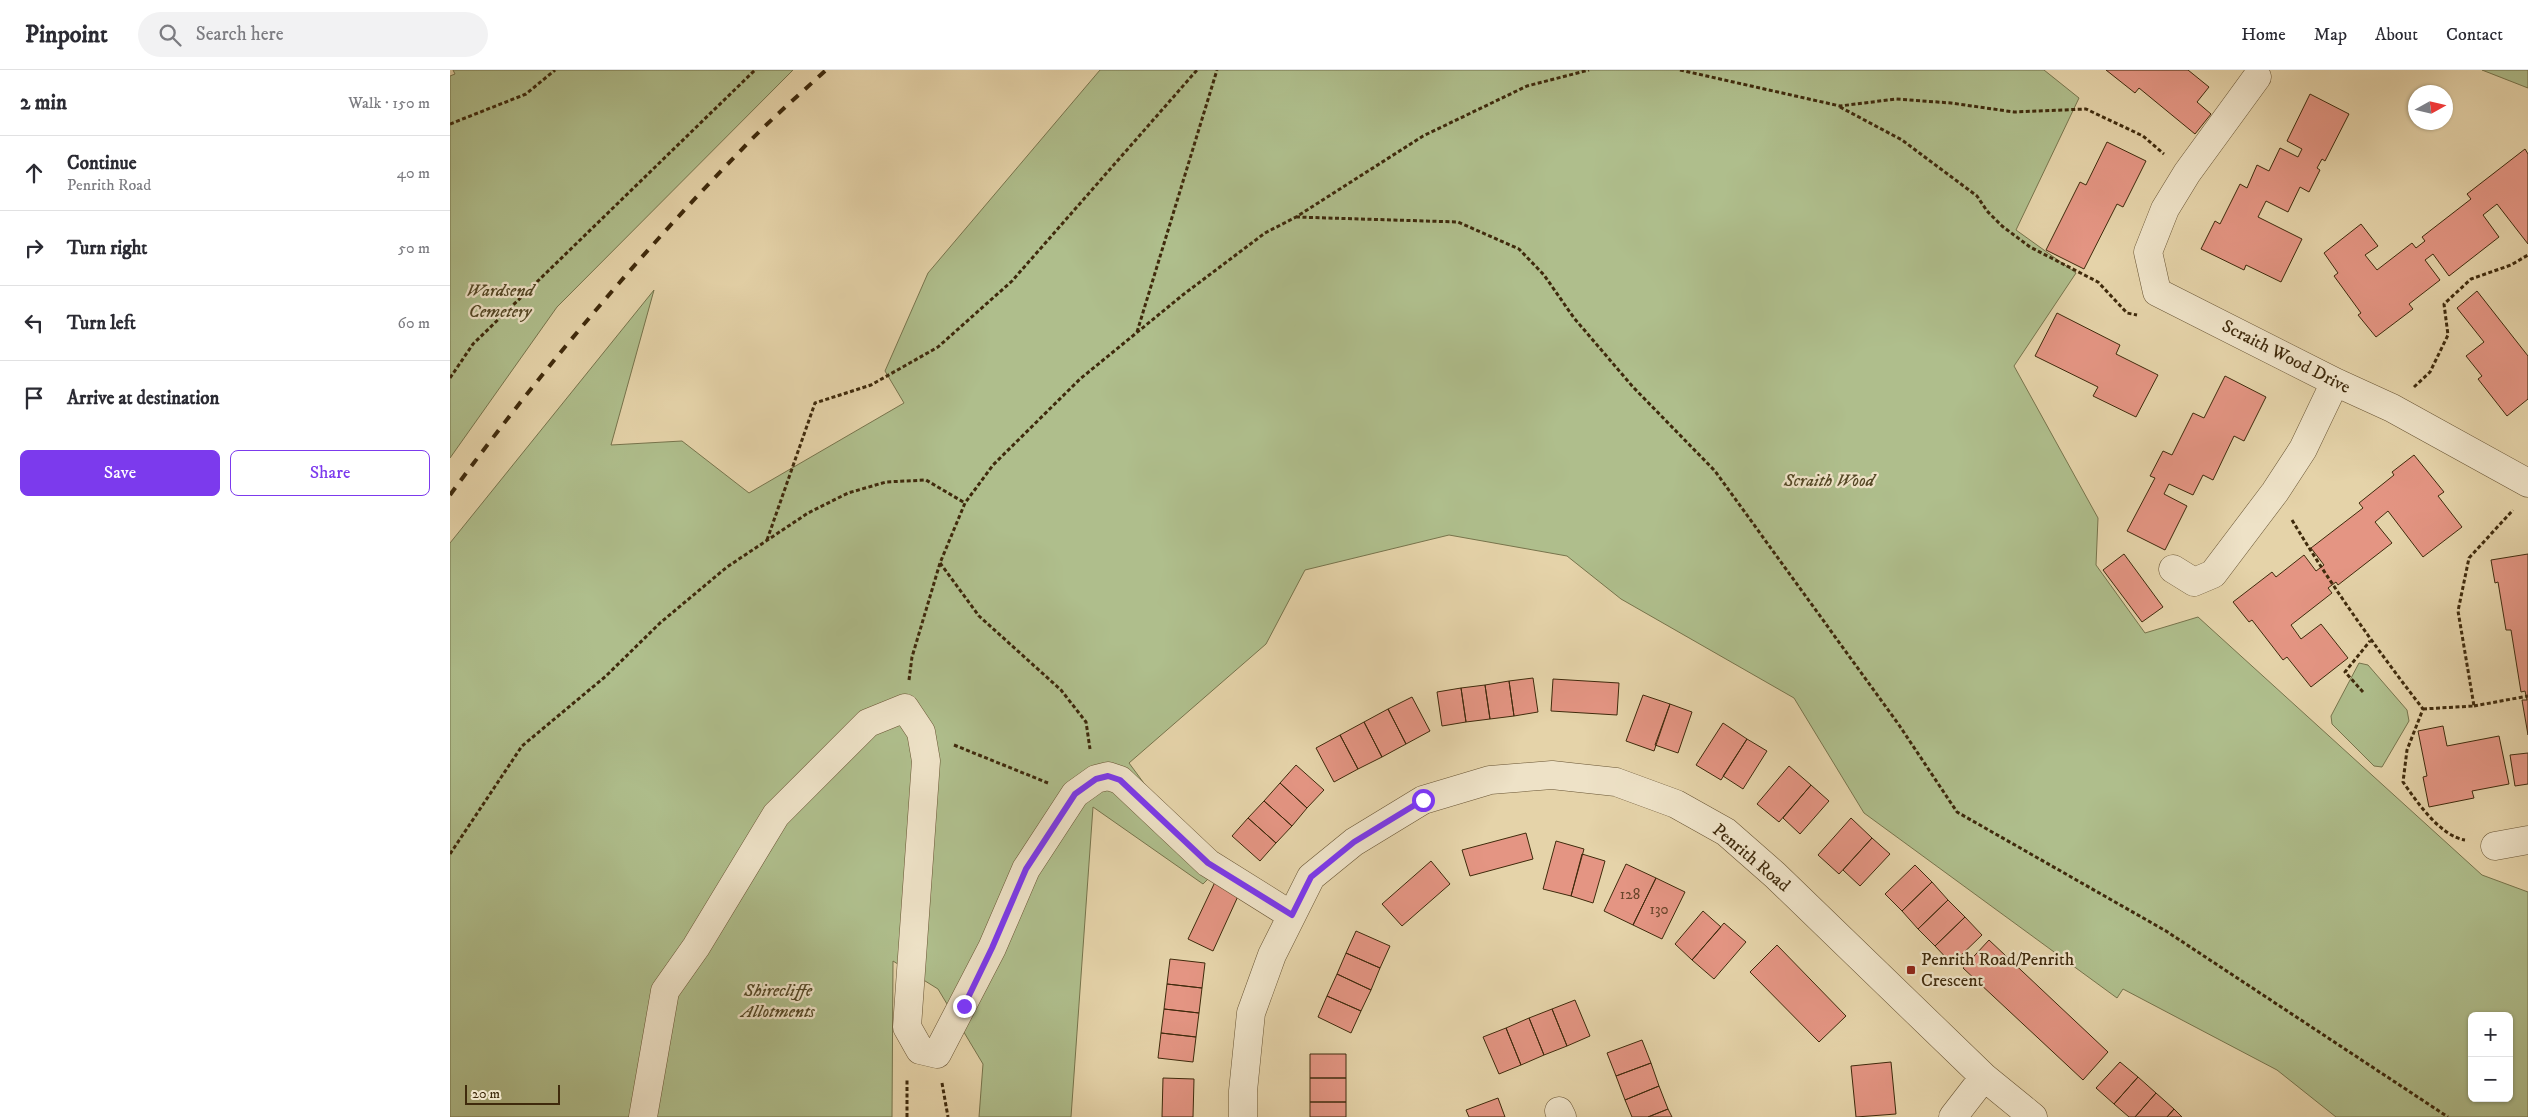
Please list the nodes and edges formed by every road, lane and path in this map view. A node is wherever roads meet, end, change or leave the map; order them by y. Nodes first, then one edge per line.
1 (555, 70) edge
2 (755, 70) edge
3 (1197, 70) edge
4 (1217, 70) edge
5 (1590, 70) edge
6 (1680, 70) edge
7 (2257, 77) dead end
8 (1840, 106) junction
9 (450, 124) edge
10 (2187, 173) junction
11 (1296, 217) junction
12 (2528, 255) edge
13 (2157, 292) junction
14 (1136, 332) junction
15 (450, 378) edge
16 (2335, 382) junction
17 (2392, 408) junction
18 (2528, 484) edge
19 (2275, 492) junction
20 (965, 503) junction
21 (2515, 507) dead end
22 (766, 540) junction
23 (940, 563) junction
24 (2173, 570) dead end
25 (2370, 641) junction
26 (2363, 692) dead end
27 (2528, 696) edge
28 (2474, 706) junction
29 (905, 708) junction
30 (2423, 709) junction
31 (921, 732) junction
32 (1086, 786) junction
33 (2528, 840) edge
34 (2495, 846) joint
35 (450, 854) edge
36 (1292, 915) junction
37 (1984, 1077) junction
38 (644, 1117) edge
39 (1243, 1117) edge
40 (1953, 1117) edge
41 (2033, 1117) edge
42 (2448, 1117) edge

1 - 9 path
2 - 15 path
3 - 22 path
4 - 14 path
5 - 11 path
6 - 8 path
7 - 10 street
8 - 10 path
8 - 13 path
10 - 13 street
11 - 14 path
11 - 42 path
12 - 17 path
13 - 16 street, Scraith Wood Drive
14 - 20 path
16 - 17 street, Scraith Wood Drive
16 - 19 street
17 - 18 street, Scraith Wood Drive
19 - 24 street
19 - 25 path
20 - 22 path
20 - 23 path
21 - 28 path
22 - 35 path
23 - 29 path
23 - 32 path
25 - 26 path
25 - 30 path
27 - 28 path
28 - 30 path
29 - 31 street
29 - 38 street
30 - 34 path
31 - 32 path
31 - 32 street
32 - 36 street
33 - 34 street
36 - 37 street, Penrith Road
36 - 39 street, Penrith Road
37 - 40 street
37 - 41 street, Penrith Road

